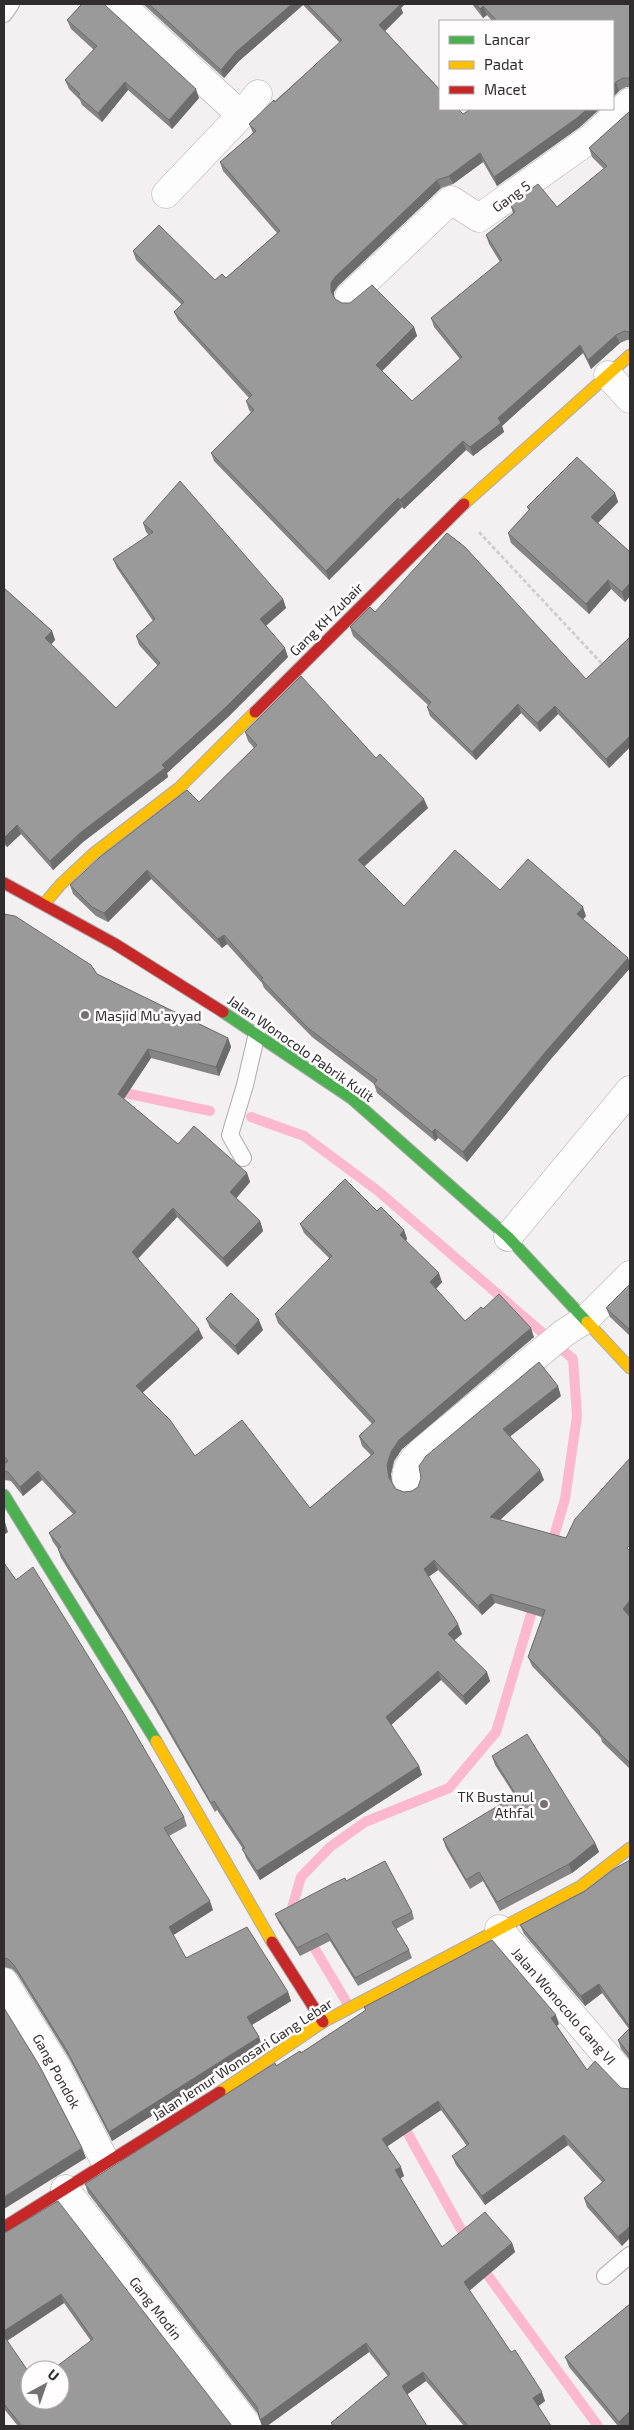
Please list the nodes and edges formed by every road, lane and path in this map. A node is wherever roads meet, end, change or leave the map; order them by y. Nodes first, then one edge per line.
1 (11, 4) edge
2 (120, 4) edge
3 (4, 14) edge
4 (258, 94) dead end
5 (630, 102) edge
6 (241, 115) junction
7 (166, 194) dead end
8 (349, 297) dead end
9 (630, 355) edge
10 (608, 375) junction
11 (630, 400) edge
12 (477, 529) dead end
13 (611, 674) edge
14 (4, 883) edge
15 (44, 904) junction
16 (257, 1033) junction
17 (630, 1090) edge
18 (243, 1158) dead end
19 (508, 1237) junction
20 (630, 1275) edge
21 (575, 1326) junction
22 (630, 1368) edge
23 (409, 1486) dead end
24 (4, 1495) edge
25 (630, 1848) edge
26 (499, 1929) junction
27 (4, 1982) edge
28 (323, 2022) junction
29 (630, 2083) edge
30 (106, 2163) junction
31 (65, 2189) junction
32 (4, 2227) edge
33 (630, 2255) edge
34 (605, 2276) dead end
35 (248, 2426) edge

1 - 3 lane
2 - 6 street
4 - 6 street
5 - 8 street, Gang 5
6 - 7 street
9 - 10 street, Gang KH Zubair
10 - 11 street
10 - 15 street, Gang KH Zubair
12 - 13 path
14 - 15 street, Jalan Wonocolo Pabrik Kulit
15 - 16 street, Jalan Wonocolo Pabrik Kulit
16 - 18 lane
16 - 19 street, Jalan Wonocolo Pabrik Kulit
17 - 19 street
19 - 21 street, Jalan Wonocolo Pabrik Kulit
20 - 21 street
21 - 22 street, Jalan Wonocolo Pabrik Kulit
21 - 23 street
24 - 28 street
25 - 26 street, Jalan Jemur Wonosari Gang Lebar
26 - 28 street, Jalan Jemur Wonosari Gang Lebar
26 - 29 street, Jalan Wonocolo Gang VI
27 - 30 street, Gang Pondok
28 - 30 street, Jalan Jemur Wonosari Gang Lebar
30 - 31 street, Jalan Jemur Wonosari Gang Lebar
31 - 32 street, Jalan Jemur Wonosari Gang Lebar
31 - 35 street, Gang Modin
33 - 34 lane

